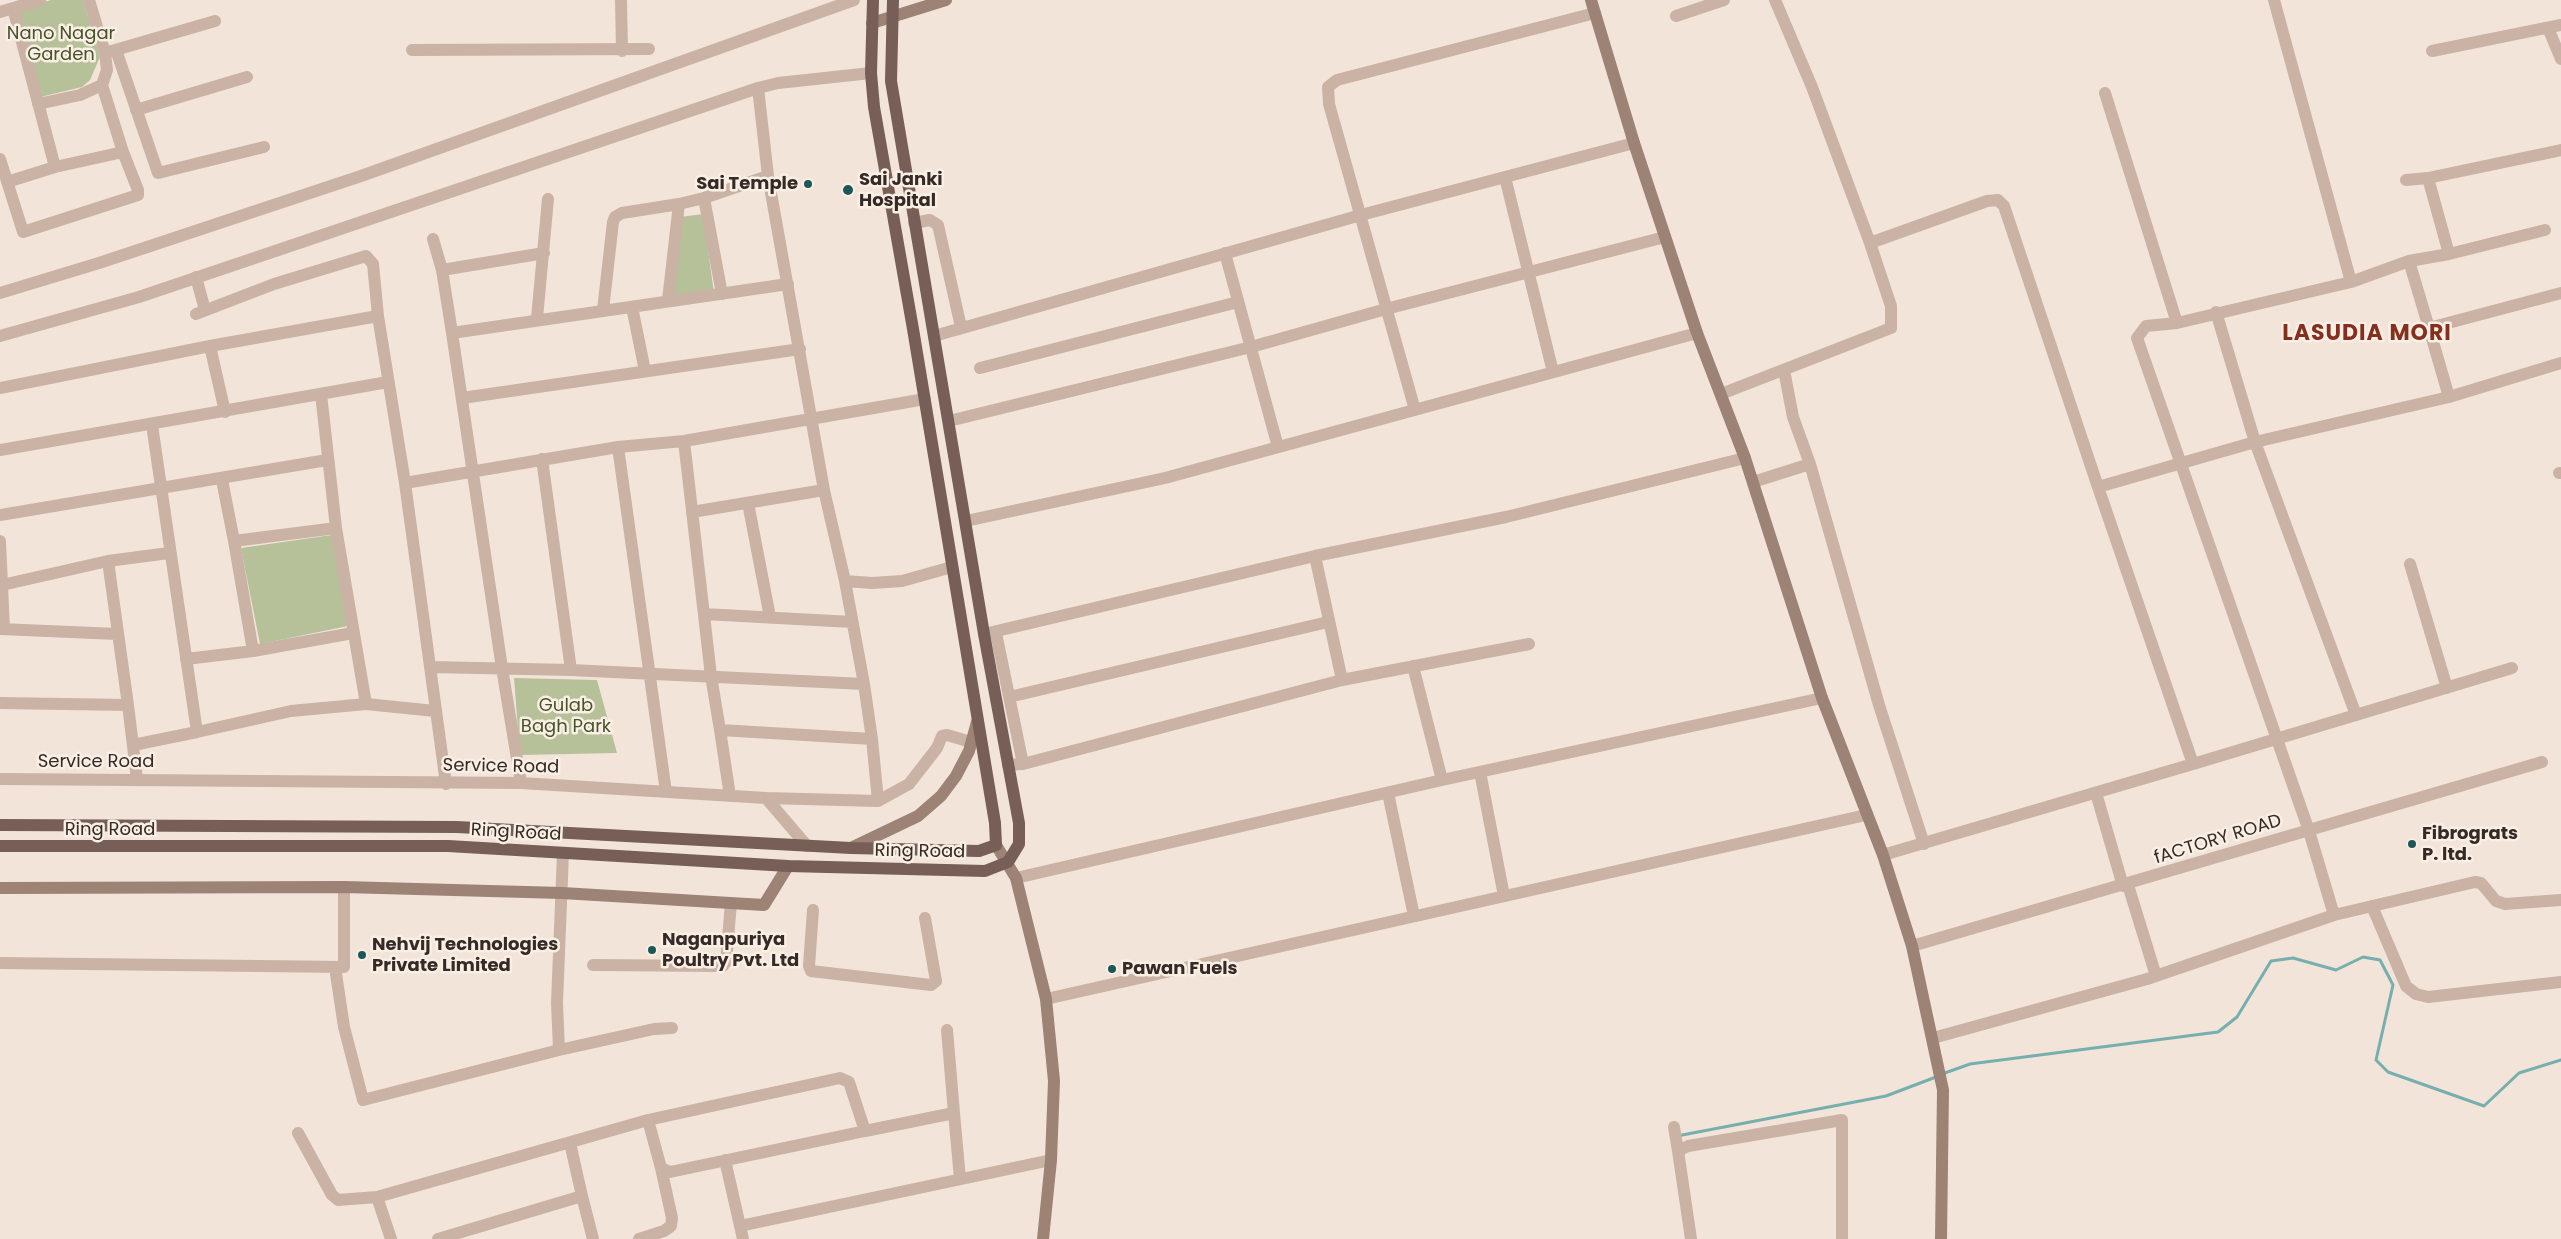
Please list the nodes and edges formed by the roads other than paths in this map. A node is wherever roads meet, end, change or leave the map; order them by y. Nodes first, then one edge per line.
1 (40, 0) edge
2 (89, 0) edge
3 (620, 0) edge
4 (854, 0) edge
5 (873, 0) edge
6 (893, 0) edge
7 (946, 0) edge
8 (1591, 0) edge
9 (1724, 0) edge
10 (1775, 0) edge
11 (2274, 0) edge
12 (13, 8) junction
13 (0, 12) edge
14 (1595, 13) junction
15 (1676, 16) dead end
16 (893, 17) junction
17 (215, 20) dead end
18 (872, 23) junction
19 (2561, 25) edge
20 (2548, 28) junction
21 (649, 49) dead end
22 (412, 50) dead end
23 (622, 51) junction
24 (2432, 51) dead end
25 (110, 52) junction
26 (2561, 59) edge
27 (871, 73) junction
28 (247, 77) dead end
29 (102, 85) junction
30 (758, 88) junction
31 (2104, 93) dead end
32 (38, 104) junction
33 (136, 110) junction
34 (1634, 143) junction
35 (264, 147) dead end
36 (2561, 150) edge
37 (123, 152) junction
38 (0, 159) edge
39 (55, 167) junction
40 (768, 176) junction
41 (1505, 177) junction
42 (2428, 178) junction
43 (2406, 180) dead end
44 (7, 182) junction
45 (704, 198) junction
46 (548, 199) dead end
47 (679, 204) junction
48 (1361, 214) junction
49 (914, 223) junction
50 (2545, 230) dead end
51 (1665, 237) junction
52 (433, 239) dead end
53 (1870, 243) junction
54 (544, 253) junction
55 (1225, 253) junction
56 (2450, 254) junction
57 (2409, 261) junction
58 (442, 270) junction
59 (1529, 272) junction
60 (196, 277) junction
61 (2351, 282) junction
62 (788, 284) junction
63 (0, 293) edge
64 (2561, 293) edge
65 (722, 294) junction
66 (668, 300) junction
67 (1238, 302) junction
68 (632, 307) junction
69 (1386, 309) junction
70 (603, 310) junction
71 (2216, 312) junction
72 (378, 316) junction
73 (537, 318) junction
74 (2178, 323) junction
75 (961, 327) junction
76 (2429, 328) junction
77 (452, 332) junction
78 (1697, 333) junction
79 (0, 336) edge
80 (934, 336) junction
81 (210, 346) junction
82 (1251, 348) junction
83 (800, 349) junction
84 (2561, 363) edge
85 (980, 368) dead end
86 (1784, 370) junction
87 (645, 371) junction
88 (1553, 372) junction
89 (388, 382) junction
90 (0, 388) edge
91 (321, 394) junction
92 (1721, 394) junction
93 (2449, 397) junction
94 (462, 398) junction
95 (925, 399) junction
96 (1415, 410) junction
97 (225, 412) junction
98 (812, 420) junction
99 (949, 421) junction
100 (152, 425) junction
101 (684, 440) junction
102 (2255, 442) junction
103 (618, 447) junction
104 (1278, 447) junction
105 (0, 450) edge
106 (1745, 458) junction
107 (542, 459) junction
108 (327, 460) junction
109 (1810, 464) junction
110 (2182, 464) junction
111 (473, 470) junction
112 (222, 480) junction
113 (1753, 482) junction
114 (405, 483) junction
115 (2098, 487) junction
116 (163, 489) junction
117 (824, 490) junction
118 (748, 503) junction
119 (692, 512) junction
120 (0, 516) edge
121 (966, 521) junction
122 (336, 528) junction
123 (0, 541) edge
124 (234, 541) junction
125 (169, 552) junction
126 (1315, 556) junction
127 (108, 561) junction
128 (2410, 564) dead end
129 (952, 567) junction
130 (844, 581) junction
131 (2, 585) junction
132 (704, 614) junction
133 (770, 617) junction
134 (852, 622) junction
135 (1328, 622) junction
136 (2, 629) edge
137 (353, 633) junction
138 (990, 633) junction
139 (117, 634) junction
140 (1528, 644) dead end
141 (253, 651) junction
142 (186, 660) junction
143 (1413, 666) junction
144 (431, 667) junction
145 (502, 668) junction
146 (2512, 668) dead end
147 (571, 670) junction
148 (649, 673) junction
149 (711, 676) junction
150 (1342, 680) junction
151 (864, 684) junction
152 (2447, 688) junction
153 (1009, 697) junction
154 (1822, 698) junction
155 (0, 703) edge
156 (366, 704) junction
157 (128, 705) junction
158 (435, 711) junction
159 (2356, 716) junction
160 (977, 722) junction
161 (720, 730) junction
162 (197, 732) junction
163 (2276, 738) junction
164 (872, 739) junction
165 (971, 742) junction
166 (133, 745) junction
167 (1023, 764) junction
168 (2193, 764) junction
169 (2538, 764) dead end
170 (1008, 765) junction
171 (1480, 772) junction
172 (137, 779) junction
173 (0, 780) edge
174 (1442, 780) junction
175 (521, 783) junction
176 (446, 784) junction
177 (666, 792) junction
178 (1388, 793) junction
179 (2096, 793) junction
180 (730, 796) junction
181 (766, 798) junction
182 (878, 801) junction
183 (1866, 815) junction
184 (0, 826) edge
185 (2309, 831) junction
186 (1924, 844) junction
187 (996, 845) junction
188 (0, 846) edge
189 (807, 846) junction
190 (851, 848) junction
191 (563, 853) junction
192 (1883, 855) junction
193 (1008, 862) junction
194 (788, 866) junction
195 (1016, 878) junction
196 (2125, 886) junction
197 (344, 887) junction
198 (0, 888) edge
199 (562, 893) junction
200 (1504, 896) junction
201 (2561, 900) edge
202 (731, 902) junction
203 (2372, 906) junction
204 (813, 910) dead end
205 (2334, 915) junction
206 (1414, 916) junction
207 (926, 918) dead end
208 (1912, 946) junction
209 (0, 962) edge
210 (593, 964) dead end
211 (335, 967) junction
212 (2156, 976) junction
213 (2561, 982) edge
214 (1046, 999) junction
215 (672, 1028) dead end
216 (947, 1030) dead end
217 (1933, 1038) junction
218 (559, 1050) junction
219 (954, 1113) junction
220 (648, 1120) junction
221 (865, 1131) junction
222 (298, 1133) dead end
223 (570, 1143) junction
224 (725, 1160) junction
225 (1051, 1160) junction
226 (661, 1168) junction
227 (960, 1179) junction
228 (582, 1196) junction
229 (377, 1197) junction
230 (742, 1233) edge
231 (467, 1235) edge
232 (391, 1239) edge
233 (438, 1239) edge
234 (594, 1239) edge
235 (639, 1239) edge
236 (1043, 1239) edge
237 (1691, 1239) edge
238 (1842, 1239) edge
239 (1941, 1239) edge

1 - 12 street
2 - 25 street
3 - 23 street
4 - 63 street
5 - 18 main road
6 - 16 main road
7 - 16 street
8 - 14 street
9 - 15 street
10 - 53 street
11 - 61 street
12 - 13 street
12 - 32 street
14 - 34 street
14 - 48 street
16 - 18 street
16 - 49 main road
17 - 25 street
18 - 27 main road
19 - 20 street
20 - 24 street
20 - 26 street
21 - 23 street
22 - 23 street
25 - 29 street
25 - 33 street
27 - 30 street
27 - 95 main road
28 - 33 street
29 - 32 street
29 - 37 street
30 - 40 street
30 - 60 street
31 - 74 street
32 - 39 street
33 - 35 street
34 - 41 street
34 - 51 street
36 - 42 street
37 - 39 street
37 - 44 street
38 - 44 street
39 - 44 street
40 - 45 street
40 - 62 street
41 - 48 street
41 - 59 street
42 - 43 street
42 - 56 street
45 - 47 street
45 - 65 street
46 - 54 street
47 - 66 street
47 - 70 street
48 - 55 street
48 - 69 street
49 - 75 street
49 - 80 main road
50 - 56 street
51 - 59 street
51 - 78 street
52 - 58 street
53 - 86 street
53 - 115 street
54 - 58 street
54 - 73 street
55 - 67 street
55 - 75 street
56 - 57 street
57 - 61 street
57 - 76 street
58 - 77 street
59 - 69 street
59 - 88 street
60 - 72 street
60 - 79 street
61 - 71 street
62 - 65 street
62 - 83 street
64 - 76 street
65 - 66 street
66 - 68 street
67 - 82 street
67 - 85 street
68 - 70 street
68 - 87 street
69 - 82 street
69 - 96 street
70 - 73 street
71 - 74 street
71 - 102 street
72 - 81 street
72 - 89 street
73 - 77 street
74 - 110 street
75 - 80 street
76 - 93 street
77 - 94 street
78 - 88 street
78 - 92 street
80 - 99 main road
81 - 90 street
81 - 97 street
82 - 99 street
82 - 104 street
83 - 87 street
83 - 98 street
84 - 93 street
86 - 92 street
86 - 109 street
87 - 94 street
88 - 96 street
89 - 91 street
89 - 114 street
91 - 97 street
91 - 108 street
92 - 106 street
93 - 102 street
94 - 111 street
95 - 98 street
95 - 129 main road
96 - 104 street
97 - 100 street
98 - 101 street
98 - 117 street
99 - 121 main road
100 - 105 street
100 - 116 street
101 - 103 street
101 - 119 street
102 - 110 street
102 - 159 street
103 - 107 street
103 - 148 street
104 - 121 street
106 - 113 street
106 - 126 street
107 - 111 street
107 - 147 street
108 - 112 street
108 - 122 street
109 - 113 street
109 - 186 street
110 - 115 street
110 - 163 street
111 - 114 street
111 - 145 street
112 - 116 street
112 - 124 street
113 - 154 street
114 - 144 street
115 - 168 street
116 - 120 street
116 - 125 street
117 - 118 street
117 - 130 street
118 - 119 street
118 - 133 street
119 - 132 street
121 - 138 main road
122 - 124 street
122 - 137 street
123 - 131 street
124 - 141 street
125 - 127 street
125 - 142 street
126 - 135 street
126 - 138 street
127 - 131 street
127 - 139 street
128 - 152 street
129 - 130 street
129 - 160 main road
130 - 134 street
131 - 136 street
132 - 133 street
132 - 149 street
133 - 134 street
134 - 151 street
135 - 150 street
135 - 153 street
136 - 139 street
137 - 141 street
137 - 156 street
138 - 153 street
138 - 170 main road
139 - 157 street
140 - 143 street
141 - 142 street
142 - 162 street
143 - 150 street
143 - 174 street
144 - 145 street
144 - 158 street
145 - 147 street
145 - 175 street
146 - 152 street
147 - 148 street
148 - 149 street
148 - 177 street
149 - 151 street
149 - 161 street
150 - 167 street
151 - 164 street
152 - 159 street
153 - 167 street
154 - 171 street
154 - 183 street
155 - 157 street
156 - 158 street
156 - 162 street
157 - 166 street
158 - 176 street
159 - 163 street
160 - 165 street
160 - 187 main road
161 - 164 street
161 - 180 street
162 - 166 street
163 - 168 street
163 - 185 street
164 - 182 street
165 - 182 street
165 - 190 street
166 - 172 street
167 - 170 street
168 - 179 street
169 - 185 street, fACTORY ROAD
170 - 193 main road
171 - 174 street
171 - 200 street
172 - 173 street, Service Road
172 - 176 street, Service Road
174 - 178 street
175 - 176 street, Service Road
175 - 177 street, Service Road
177 - 180 street, Service Road
178 - 195 street
178 - 206 street
179 - 186 street
179 - 196 street
180 - 181 street, Service Road
181 - 182 street, Service Road
181 - 189 street
183 - 192 street
183 - 200 street
184 - 189 main road, Ring Road
185 - 196 street, fACTORY ROAD
185 - 205 street
186 - 192 street
187 - 190 main road, Ring Road
187 - 193 street
188 - 191 main road, Ring Road
189 - 190 main road, Ring Road
191 - 194 main road, Ring Road
191 - 199 street
192 - 208 street
193 - 194 main road, Ring Road
193 - 195 street
194 - 202 street
195 - 214 street
196 - 208 street, fACTORY ROAD
196 - 212 street
197 - 198 street
197 - 199 street
197 - 211 street
199 - 202 street
199 - 218 street
200 - 206 street
201 - 203 street
202 - 210 street
203 - 205 street
203 - 213 street
204 - 207 street
205 - 212 street
206 - 214 street
208 - 217 street
209 - 211 street
211 - 218 street
212 - 217 street
214 - 225 street
215 - 218 street
216 - 219 street
217 - 239 street
219 - 221 street
219 - 227 street
220 - 221 street
220 - 223 street
220 - 226 street
221 - 224 street
222 - 229 street
223 - 228 street
223 - 229 street
224 - 226 street
224 - 230 street
225 - 227 street
225 - 236 street
226 - 235 street
227 - 230 street
228 - 231 street
228 - 234 street
229 - 232 street
231 - 233 street
237 - 238 street

